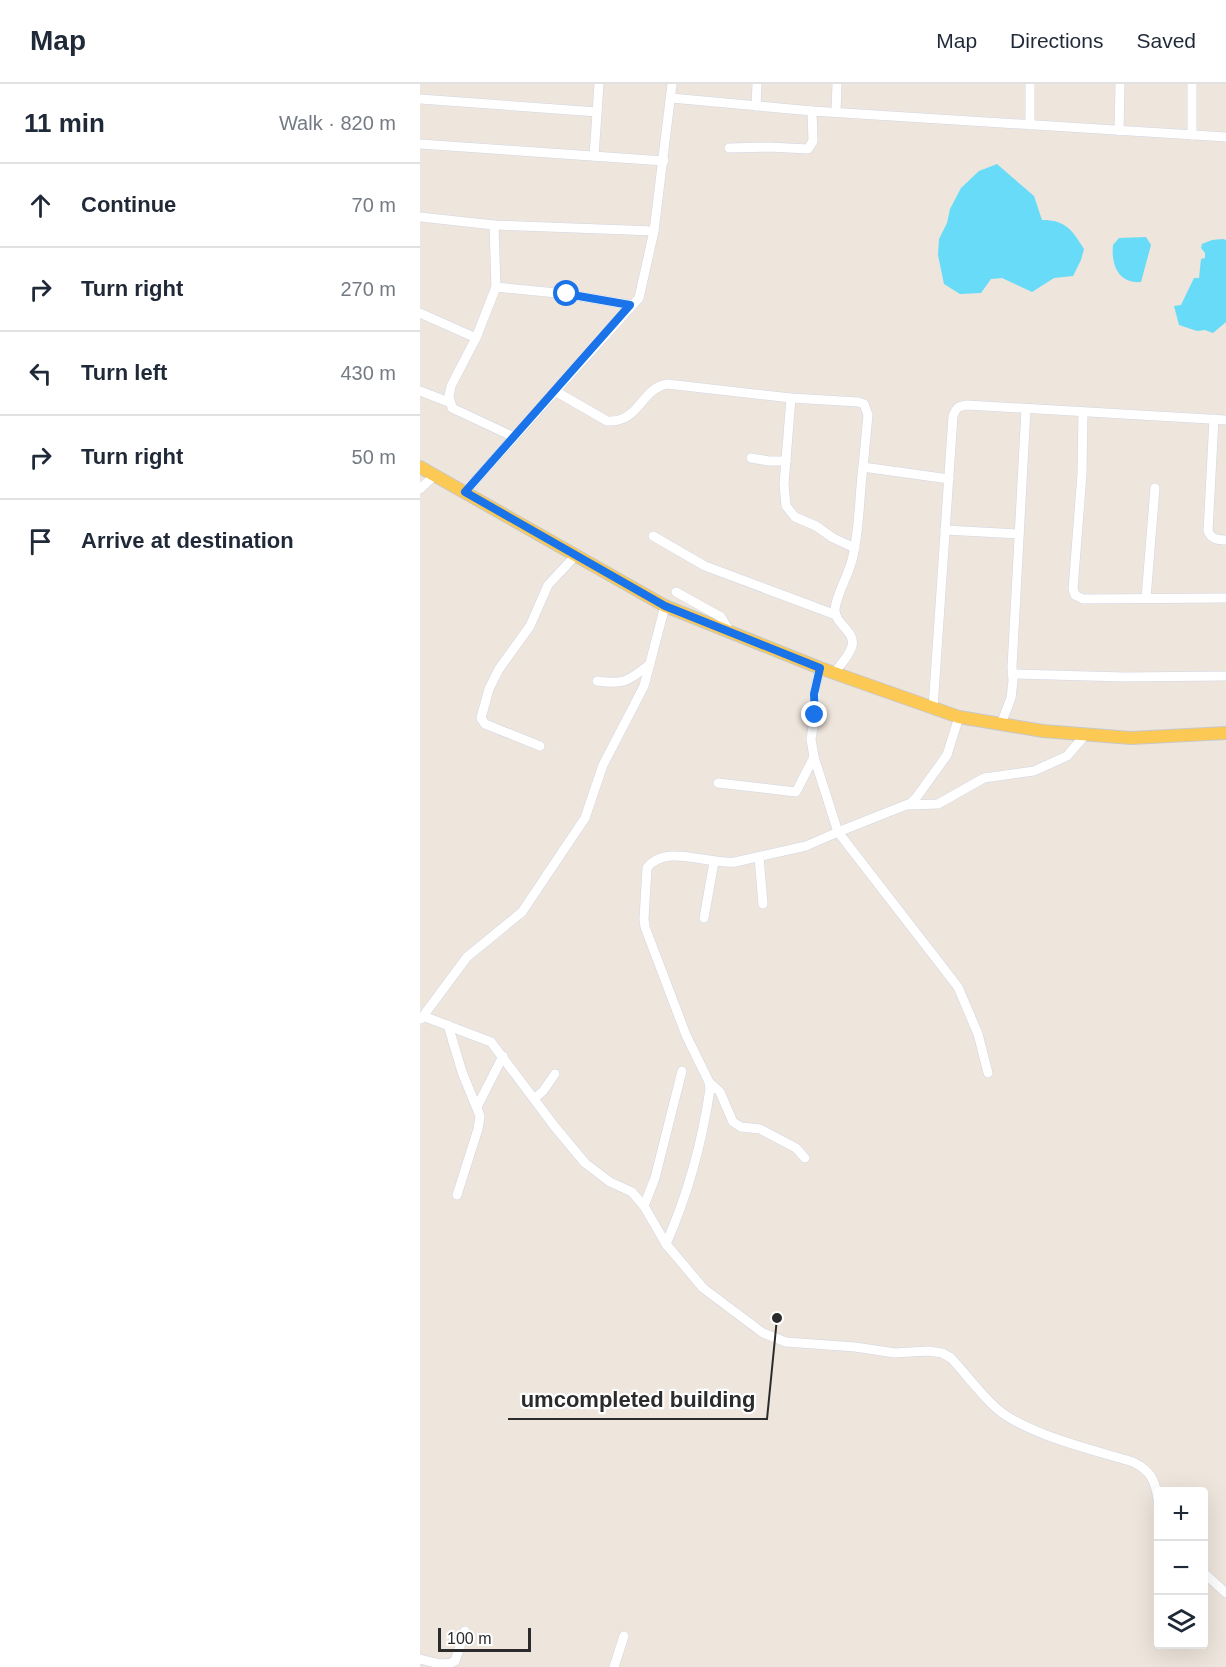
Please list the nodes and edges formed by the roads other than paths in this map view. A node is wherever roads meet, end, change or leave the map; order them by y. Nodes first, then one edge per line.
1 (599, 84) edge
2 (672, 84) edge
3 (757, 84) edge
4 (837, 84) edge
5 (1030, 84) edge
6 (1120, 84) edge
7 (1192, 84) edge
8 (671, 98) junction
9 (420, 99) edge
10 (756, 106) junction
11 (812, 111) junction
12 (597, 112) junction
13 (836, 112) junction
14 (1030, 125) junction
15 (1119, 131) junction
16 (1192, 135) junction
17 (1226, 137) edge
18 (420, 144) edge
19 (729, 148) dead end
20 (594, 156) junction
21 (664, 161) junction
22 (420, 217) edge
23 (494, 225) junction
24 (654, 231) junction
25 (496, 287) junction
26 (630, 305) junction
27 (420, 313) edge
28 (476, 338) junction
29 (420, 391) edge
30 (555, 391) junction
31 (791, 398) junction
32 (451, 403) junction
33 (1026, 409) junction
34 (1083, 412) junction
35 (1214, 420) junction
36 (1226, 420) edge
37 (514, 437) junction
38 (751, 458) dead end
39 (786, 461) junction
40 (420, 466) edge
41 (863, 467) junction
42 (435, 475) junction
43 (949, 479) junction
44 (1155, 488) dead end
45 (420, 489) edge
46 (465, 492) junction
47 (945, 530) junction
48 (1019, 534) junction
49 (653, 536) dead end
50 (1226, 540) edge
51 (855, 548) junction
52 (576, 555) junction
53 (676, 592) dead end
54 (1146, 598) junction
55 (1226, 598) edge
56 (665, 606) junction
57 (836, 615) junction
58 (730, 632) junction
59 (650, 664) junction
60 (820, 668) junction
61 (834, 673) junction
62 (1012, 674) junction
63 (1226, 676) edge
64 (597, 681) dead end
65 (933, 708) junction
66 (959, 717) junction
67 (1001, 724) junction
68 (1226, 733) edge
69 (1086, 734) junction
70 (540, 746) dead end
71 (814, 757) junction
72 (718, 783) dead end
73 (905, 806) junction
74 (838, 832) junction
75 (759, 856) junction
76 (714, 862) junction
77 (763, 904) dead end
78 (704, 918) dead end
79 (422, 1018) edge
80 (448, 1025) junction
81 (503, 1056) junction
82 (682, 1071) dead end
83 (988, 1073) dead end
84 (555, 1074) dead end
85 (710, 1082) junction
86 (534, 1099) junction
87 (477, 1107) junction
88 (805, 1158) dead end
89 (457, 1195) dead end
90 (644, 1206) junction
91 (666, 1244) junction
92 (1157, 1487) edge
93 (1208, 1577) edge
94 (1226, 1593) edge
95 (465, 1631) dead end
96 (624, 1636) dead end
97 (420, 1659) edge
98 (614, 1667) edge

1 - 12 street
2 - 8 street
3 - 10 street
4 - 13 street
5 - 14 street
6 - 15 street
7 - 16 street
8 - 10 street
8 - 21 street
9 - 12 street
10 - 11 street
11 - 13 street
11 - 19 street
12 - 20 street
13 - 14 street
14 - 15 street
15 - 16 street
16 - 17 street
18 - 20 street
20 - 21 street
21 - 24 street
22 - 23 street
23 - 24 street
23 - 25 street
24 - 26 street
25 - 26 street
25 - 28 street
26 - 30 street
27 - 28 street
28 - 32 street
29 - 32 street
30 - 31 street
30 - 37 street
31 - 39 street
31 - 41 street
32 - 37 street
33 - 34 street
33 - 43 street
33 - 48 street
34 - 35 street
34 - 54 street
35 - 36 street
35 - 50 street
37 - 46 street
38 - 39 street
39 - 51 street
40 - 42 main road
41 - 43 street
41 - 51 street
42 - 45 street
42 - 46 main road
43 - 47 street
44 - 54 street
46 - 52 main road
47 - 48 street
47 - 65 street
48 - 62 street
49 - 57 street
51 - 57 street
52 - 56 main road
52 - 70 street
53 - 58 street
54 - 55 street
56 - 58 main road
56 - 59 street
57 - 61 street
58 - 60 main road
59 - 64 street
59 - 79 street
60 - 61 main road
60 - 71 street
61 - 65 main road
62 - 63 street
62 - 67 street
65 - 66 main road
66 - 67 main road
66 - 73 street
67 - 69 main road
68 - 69 main road
69 - 73 street
71 - 72 street
71 - 74 street
73 - 74 street
74 - 75 street
74 - 83 street
75 - 76 street
75 - 77 street
76 - 78 street
76 - 85 street
79 - 80 street
80 - 81 street
80 - 87 street
81 - 86 street
81 - 87 street
82 - 90 street
84 - 86 street
85 - 88 street
85 - 91 street
86 - 90 street
87 - 89 street
90 - 91 street
91 - 92 street
93 - 94 street
95 - 97 street
96 - 98 street

